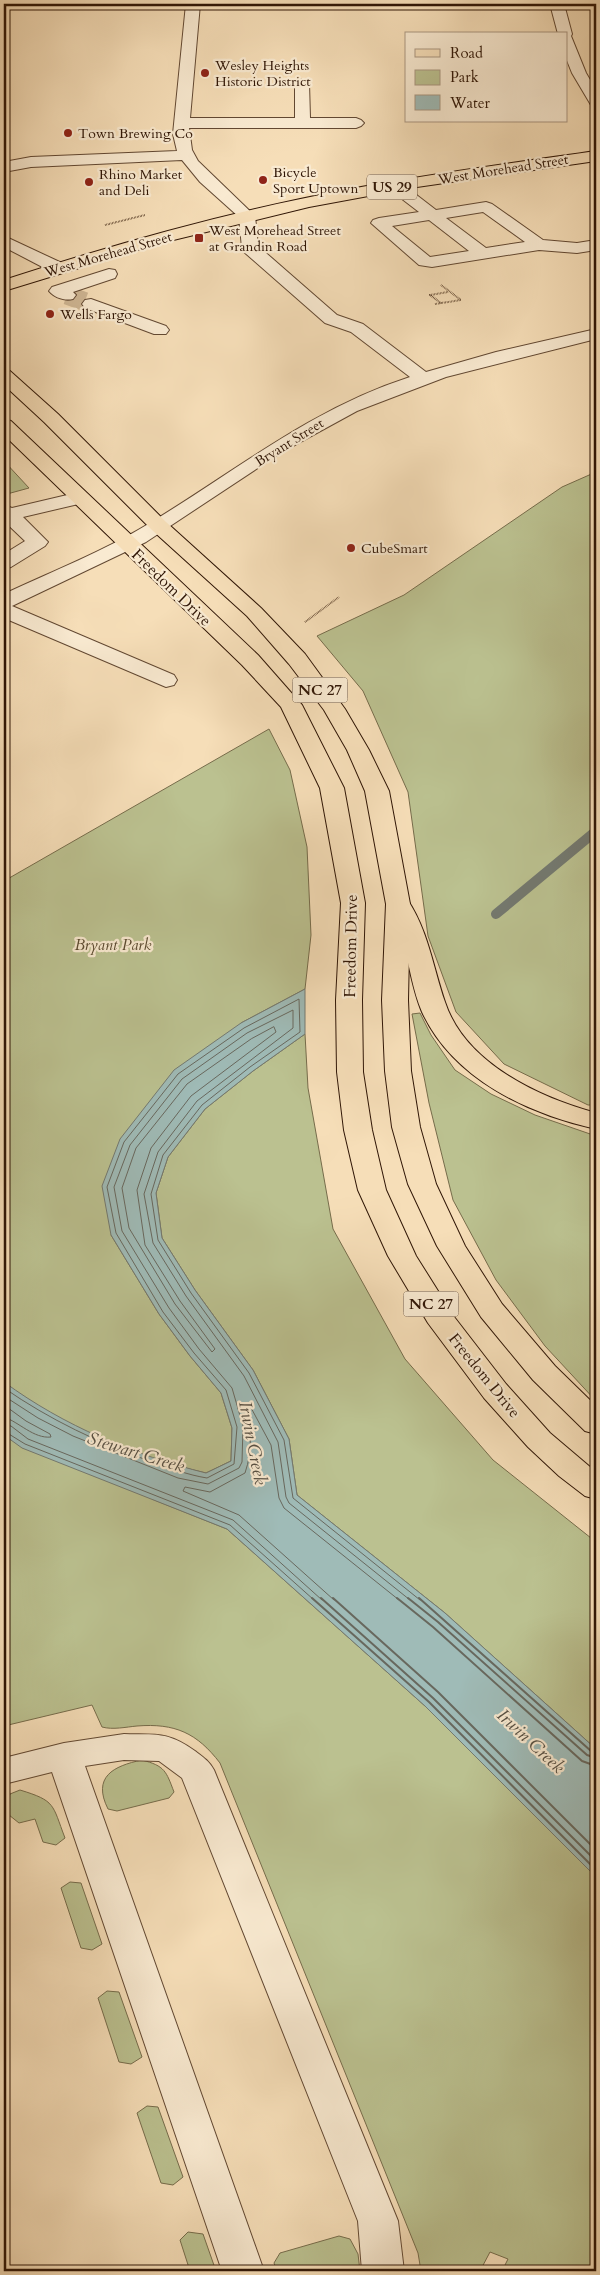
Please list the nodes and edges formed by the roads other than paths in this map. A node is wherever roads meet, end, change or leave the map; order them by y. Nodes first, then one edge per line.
1 (193, 4) edge
2 (557, 4) edge
3 (564, 32) edge
4 (568, 44) edge
5 (302, 83) dead end
6 (596, 102) edge
7 (182, 123) junction
8 (303, 123) junction
9 (356, 123) dead end
10 (187, 155) junction
11 (596, 156) edge
12 (4, 166) edge
13 (395, 186) junction
14 (433, 214) junction
15 (248, 216) junction
16 (4, 241) edge
17 (539, 245) junction
18 (596, 245) edge
19 (483, 254) junction
20 (58, 268) junction
21 (40, 274) junction
22 (109, 274) dead end
23 (4, 280) edge
24 (4, 286) edge
25 (67, 295) dead end
26 (91, 304) tunnel mouth
27 (160, 330) dead end
28 (596, 334) edge
29 (4, 375) edge
30 (424, 379) junction
31 (4, 425) edge
32 (80, 498) junction
33 (6, 513) edge
34 (159, 526) junction
35 (127, 545) junction
36 (4, 563) edge
37 (4, 602) edge
38 (4, 610) edge
39 (166, 680) dead end
40 (398, 904) junction
41 (596, 1121) edge
42 (596, 1424) edge
43 (596, 1488) edge
44 (64, 1756) junction
45 (4, 1771) edge
46 (243, 2271) edge
47 (383, 2271) edge

1 - 7 street
2 - 3 street
4 - 6 street
5 - 8 street
7 - 8 street
7 - 10 street
8 - 9 street
10 - 12 street
10 - 15 street
11 - 13 main road, West Morehead Street / US 29
13 - 14 street
13 - 15 main road, West Morehead Street / US 29
14 - 17 street
14 - 19 street
14 - 19 street
15 - 20 main road, West Morehead Street / US 29
15 - 30 street
16 - 20 street
17 - 18 street
17 - 19 street
20 - 21 main road, West Morehead Street / US 29
21 - 23 main road
21 - 24 main road, West Morehead Street / US 29
22 - 25 street
26 - 27 street
28 - 30 street, Bryant Street
29 - 34 main road, NC 27
30 - 34 street, Bryant Street
31 - 32 main road, Freedom Drive / NC 27
32 - 33 street
32 - 35 main road, Freedom Drive / NC 27
33 - 36 street
34 - 35 street, Bryant Street
34 - 40 main road, NC 27
35 - 37 street, Bryant Street
35 - 43 main road, Freedom Drive / NC 27
38 - 39 street
40 - 41 main road, NC 27
40 - 42 main road
44 - 45 street
44 - 46 street
44 - 47 street

